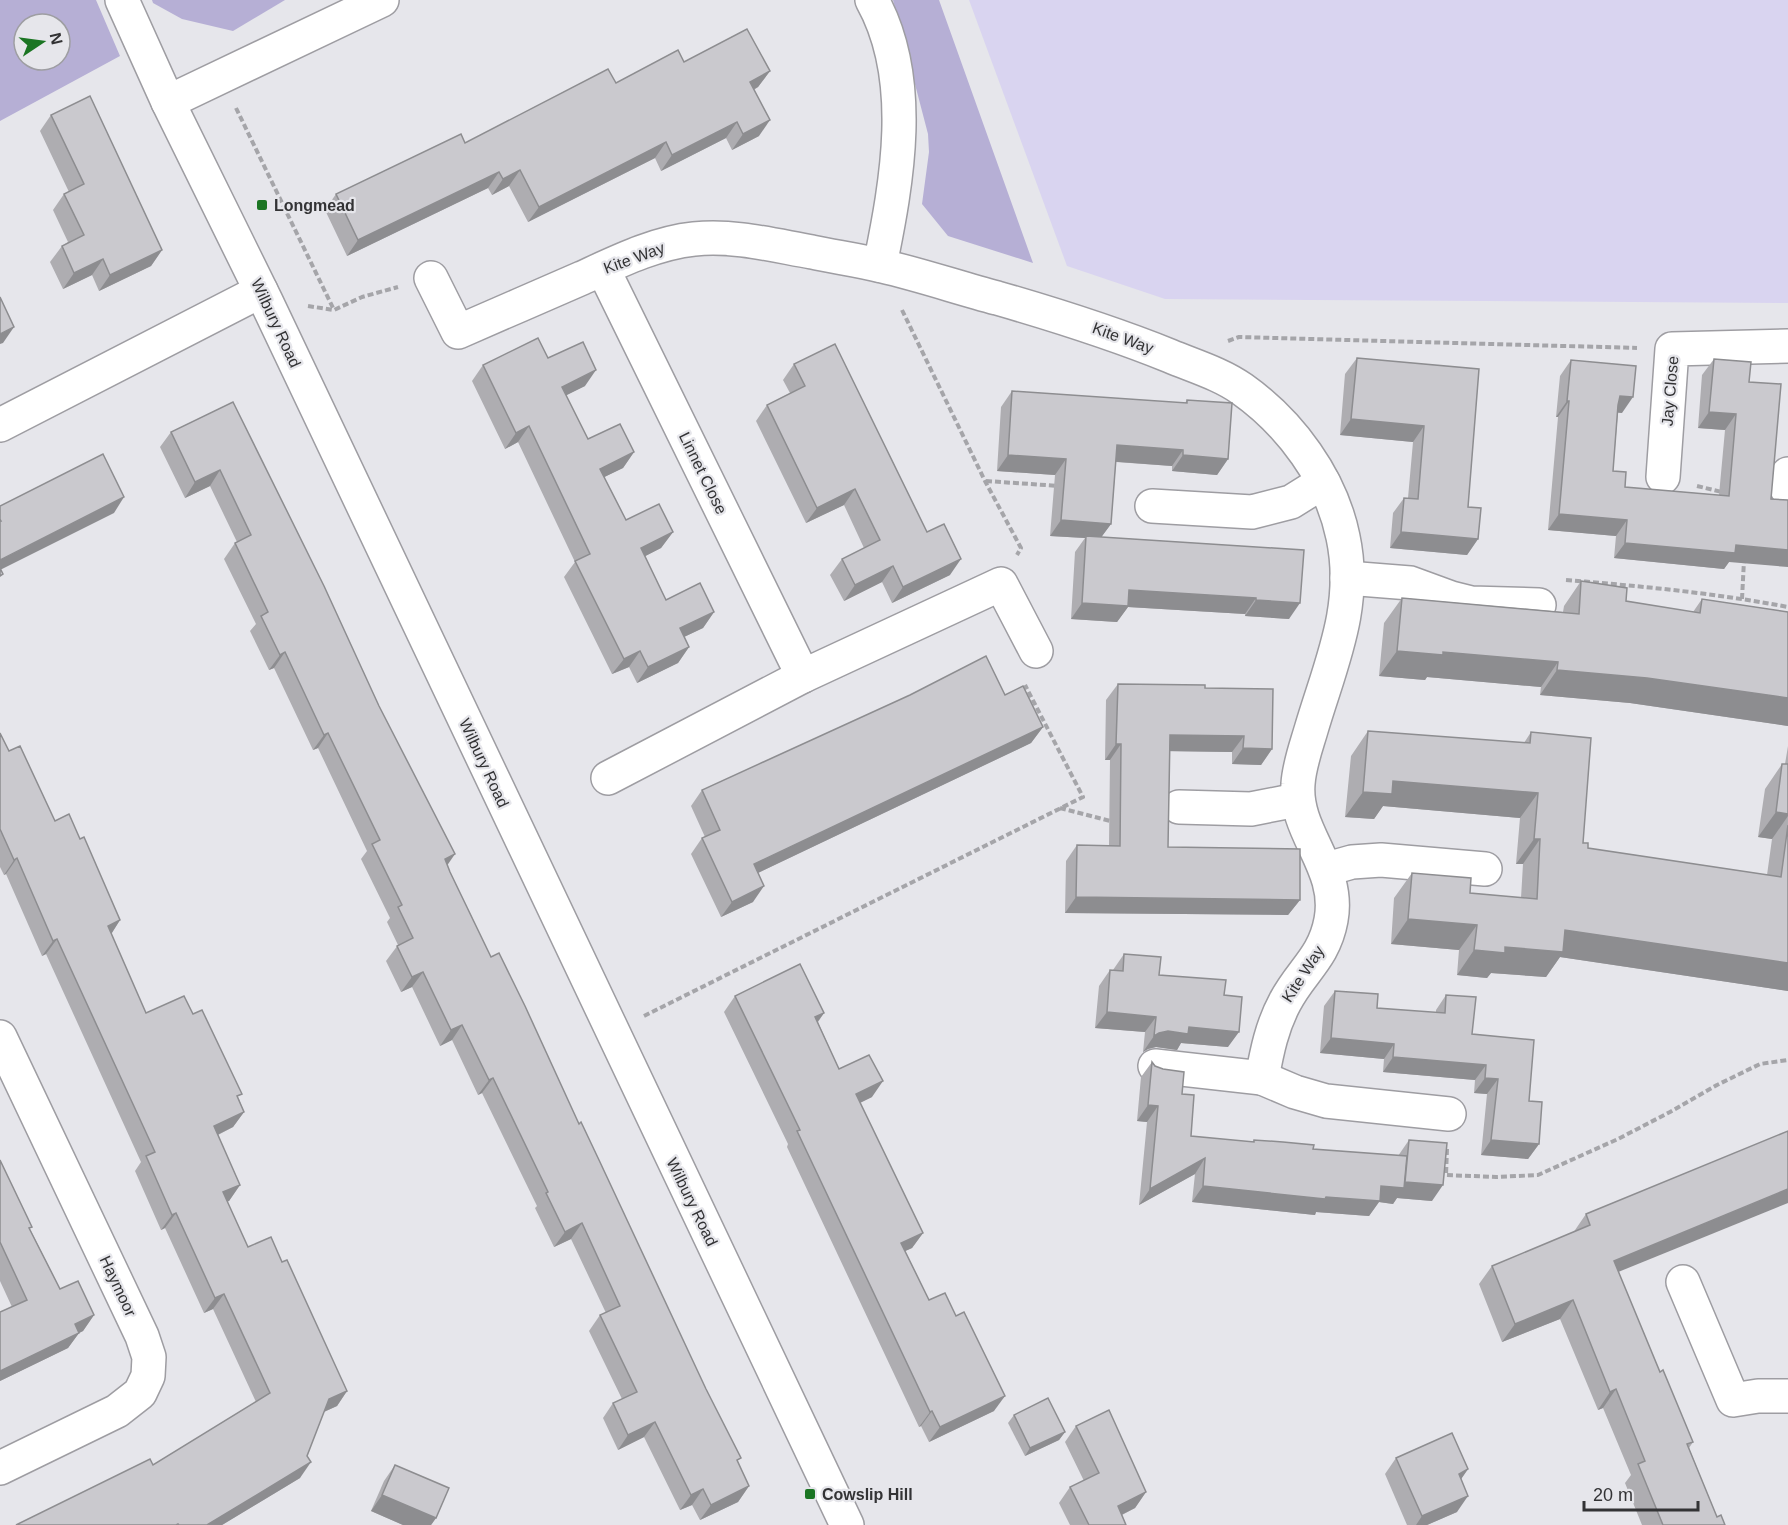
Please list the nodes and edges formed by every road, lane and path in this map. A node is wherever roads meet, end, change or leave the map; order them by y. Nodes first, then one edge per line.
1 (122, 0) edge
2 (382, 0) edge
3 (872, 0) edge
4 (222, 77) junction
5 (168, 102) junction
6 (880, 266) junction
7 (603, 269) junction
8 (430, 278) joint
9 (261, 291) junction
10 (310, 306) dead end
11 (334, 310) junction
12 (1788, 346) edge
13 (1672, 349) junction
14 (1180, 360) junction
15 (0, 425) edge
16 (1663, 477) joint
17 (985, 481) junction
18 (1323, 482) junction
19 (1065, 486) edge
20 (1726, 493) edge
21 (1152, 506) dead end
22 (1745, 551) edge
23 (1347, 578) junction
24 (1001, 584) junction
25 (1742, 598) junction
26 (1539, 605) joint
27 (1788, 608) edge
28 (1036, 651) joint
29 (803, 676) junction
30 (608, 778) dead end
31 (1297, 800) junction
32 (1179, 807) dead end
33 (1059, 808) junction
34 (1124, 825) edge
35 (1327, 869) junction
36 (1485, 869) dead end
37 (611, 1032) junction
38 (0, 1037) edge
39 (1788, 1060) edge
40 (1155, 1066) edge
41 (1262, 1078) junction
42 (1449, 1114) joint
43 (1683, 1282) dead end
44 (1788, 1396) edge
45 (0, 1468) edge
46 (847, 1525) edge

1 - 5 street, Wilbury Road
2 - 4 street
3 - 6 street
4 - 5 street
4 - 11 path
5 - 9 street, Wilbury Road
6 - 7 street, Kite Way
6 - 14 street, Kite Way
6 - 17 path
7 - 8 street, Kite Way
7 - 29 street, Linnet Close
8 - 11 path
9 - 15 street
9 - 37 street, Wilbury Road
10 - 11 path
12 - 13 street, Jay Close
13 - 14 path
13 - 16 street, Jay Close
14 - 18 street, Kite Way
16 - 20 path
17 - 19 path
17 - 24 path
18 - 21 street
18 - 23 street, Kite Way
22 - 25 path
23 - 26 street
23 - 31 street, Kite Way
24 - 28 street
24 - 29 street
25 - 26 path
25 - 27 path
28 - 33 path
29 - 30 street
31 - 32 street
31 - 35 street, Kite Way
33 - 34 path
33 - 37 path
35 - 36 street
35 - 41 street, Kite Way
37 - 46 street, Wilbury Road
38 - 45 street, Haymoor
39 - 42 path
40 - 41 street
41 - 42 street
43 - 44 street

